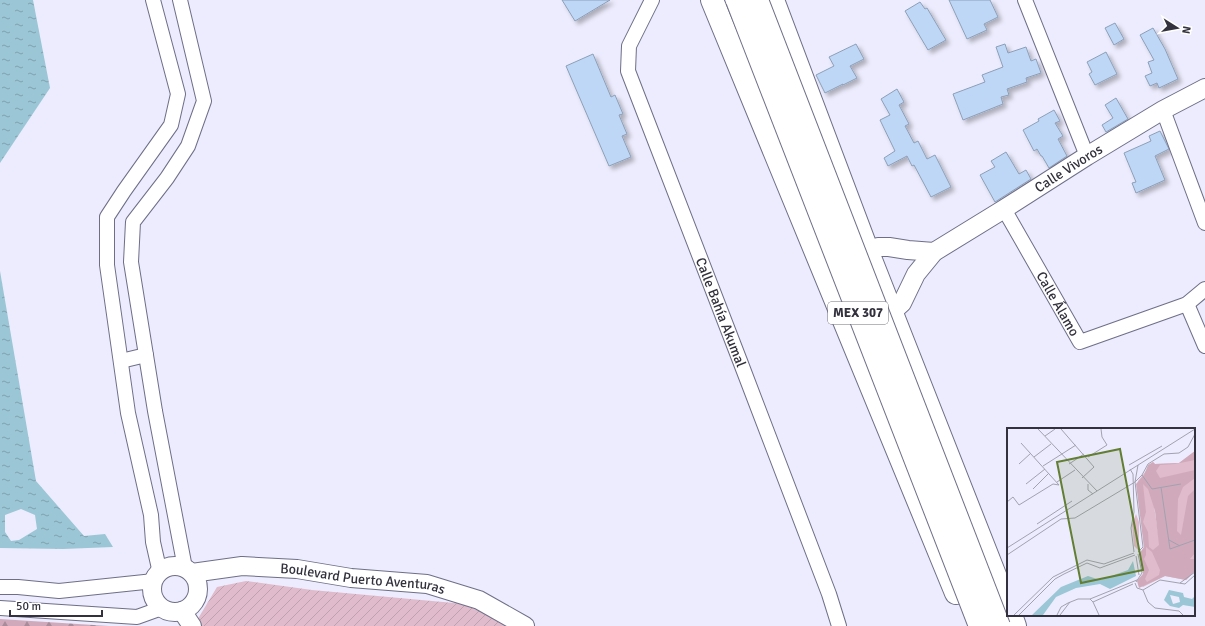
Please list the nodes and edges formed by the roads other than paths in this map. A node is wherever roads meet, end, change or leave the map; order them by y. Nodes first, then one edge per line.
1 (153, 0) edge
2 (180, 0) edge
3 (652, 0) edge
4 (712, 0) edge
5 (736, 0) edge
6 (757, 0) edge
7 (773, 0) edge
8 (1025, 0) edge
9 (1205, 88) edge
10 (1163, 110) junction
11 (1087, 156) junction
12 (1004, 209) junction
13 (1205, 223) edge
14 (868, 251) junction
15 (934, 252) junction
16 (828, 282) junction
17 (1205, 289) edge
18 (1187, 304) junction
19 (892, 312) junction
20 (845, 324) junction
21 (1205, 346) edge
22 (146, 355) junction
23 (121, 361) junction
24 (188, 571) junction
25 (157, 577) junction
26 (0, 588) edge
27 (1007, 605) edge
28 (0, 608) edge
29 (162, 608) junction
30 (182, 611) junction
31 (1011, 616) edge
32 (192, 626) edge
33 (525, 626) edge
34 (839, 626) edge
35 (970, 626) edge
36 (980, 626) edge
37 (999, 626) edge
38 (1015, 626) edge

1 - 23 street
2 - 22 street
3 - 34 street, Calle Bahía Akumal
4 - 16 highway
5 - 36 highway, MEX 307, bridge
6 - 37 highway, MEX 307, bridge
7 - 14 highway
8 - 11 street
9 - 10 street, Calle Vivoros
10 - 11 street, Calle Vivoros
10 - 13 street
11 - 12 street, Calle Vivoros
12 - 15 street, Calle Vivoros
12 - 18 street, Calle Álamo
14 - 15 street
14 - 16 street
14 - 19 highway
15 - 19 street, Calle Vivoros
16 - 20 highway
17 - 18 street, Calle Álamo
18 - 21 street
19 - 20 street, Calle Vivoros
19 - 27 highway
20 - 35 highway
22 - 23 street
22 - 24 street
23 - 25 street
24 - 25 street
24 - 30 street
24 - 33 street, Boulevard Puerto Aventuras
25 - 26 street
25 - 29 street
28 - 29 street
29 - 30 street
30 - 32 street
31 - 38 highway

